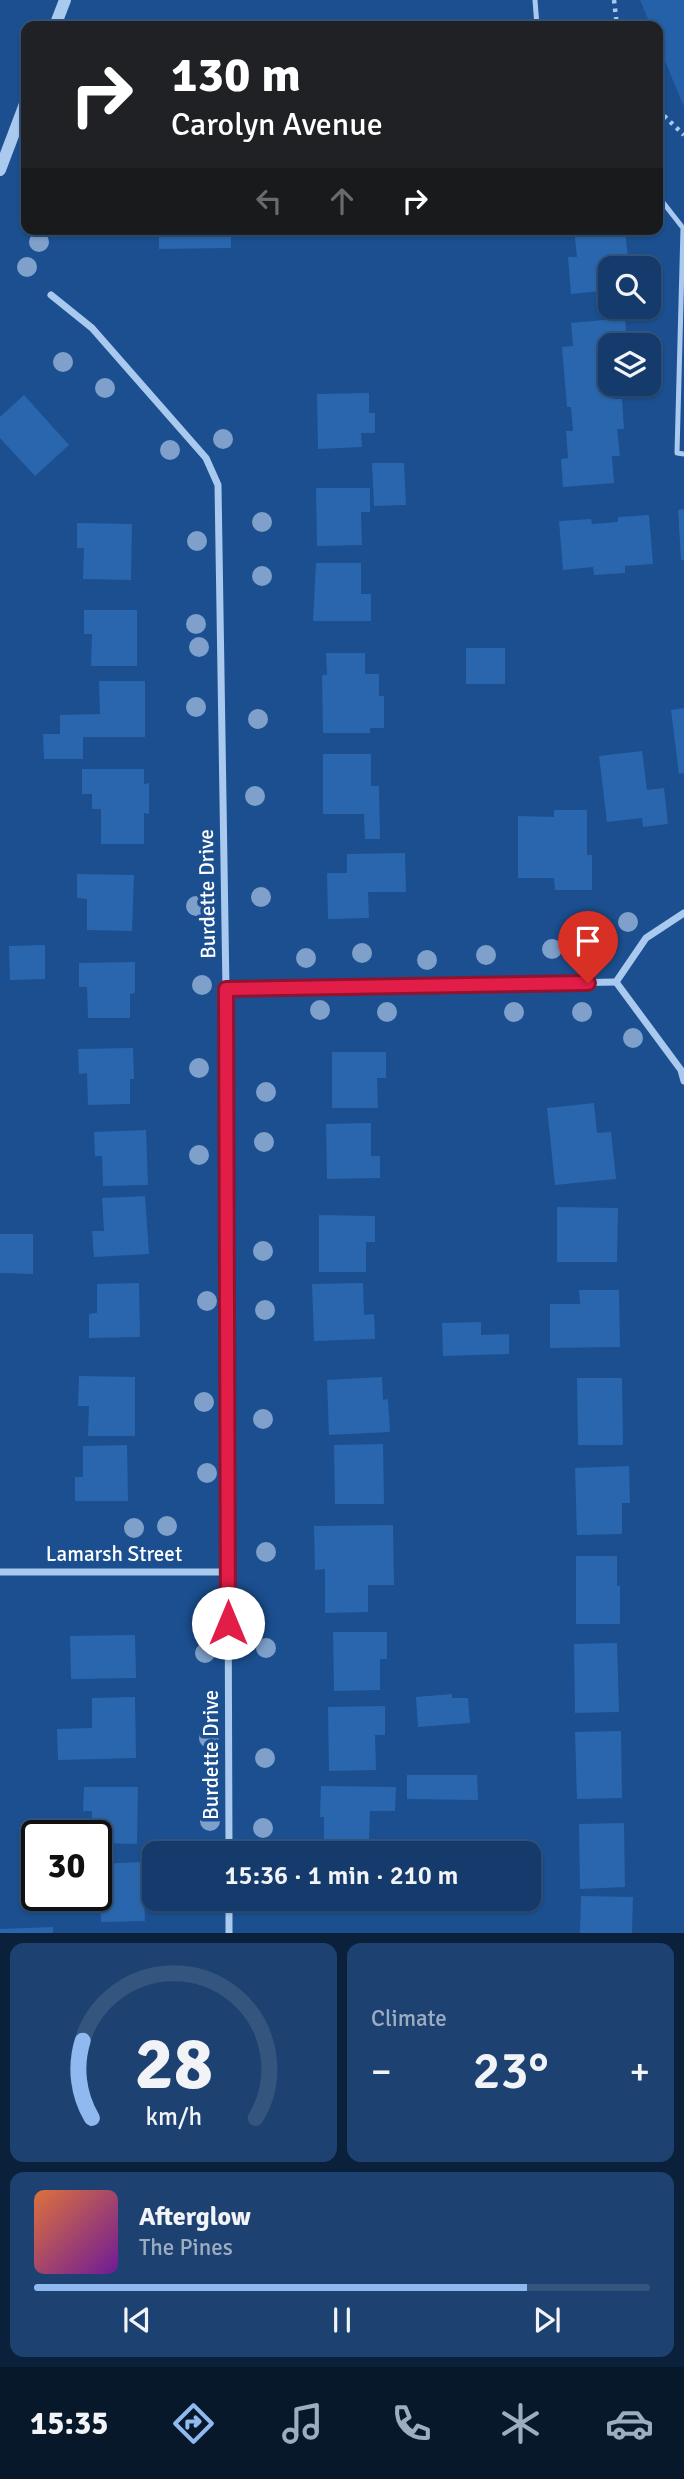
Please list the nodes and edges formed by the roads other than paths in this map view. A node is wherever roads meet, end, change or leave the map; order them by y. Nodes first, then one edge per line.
1 (65, 0) edge
2 (535, 0) edge
3 (57, 21) edge
4 (537, 21) edge
5 (21, 114) edge
6 (0, 170) edge
7 (663, 202) edge
8 (51, 295) dead end
9 (684, 454) edge
10 (684, 913) edge
11 (616, 982) junction
12 (226, 989) junction
13 (684, 1081) edge
14 (0, 1572) edge
15 (228, 1572) junction
16 (229, 1841) edge
17 (229, 1911) edge
18 (229, 1933) edge

1 - 3 street
2 - 4 lane
5 - 6 street
7 - 9 lane
8 - 12 street, Burdette Drive
10 - 11 street
11 - 12 street
11 - 13 street
12 - 15 street, Burdette Drive
14 - 15 street, Lamarsh Street
15 - 16 street, Burdette Drive
17 - 18 street

